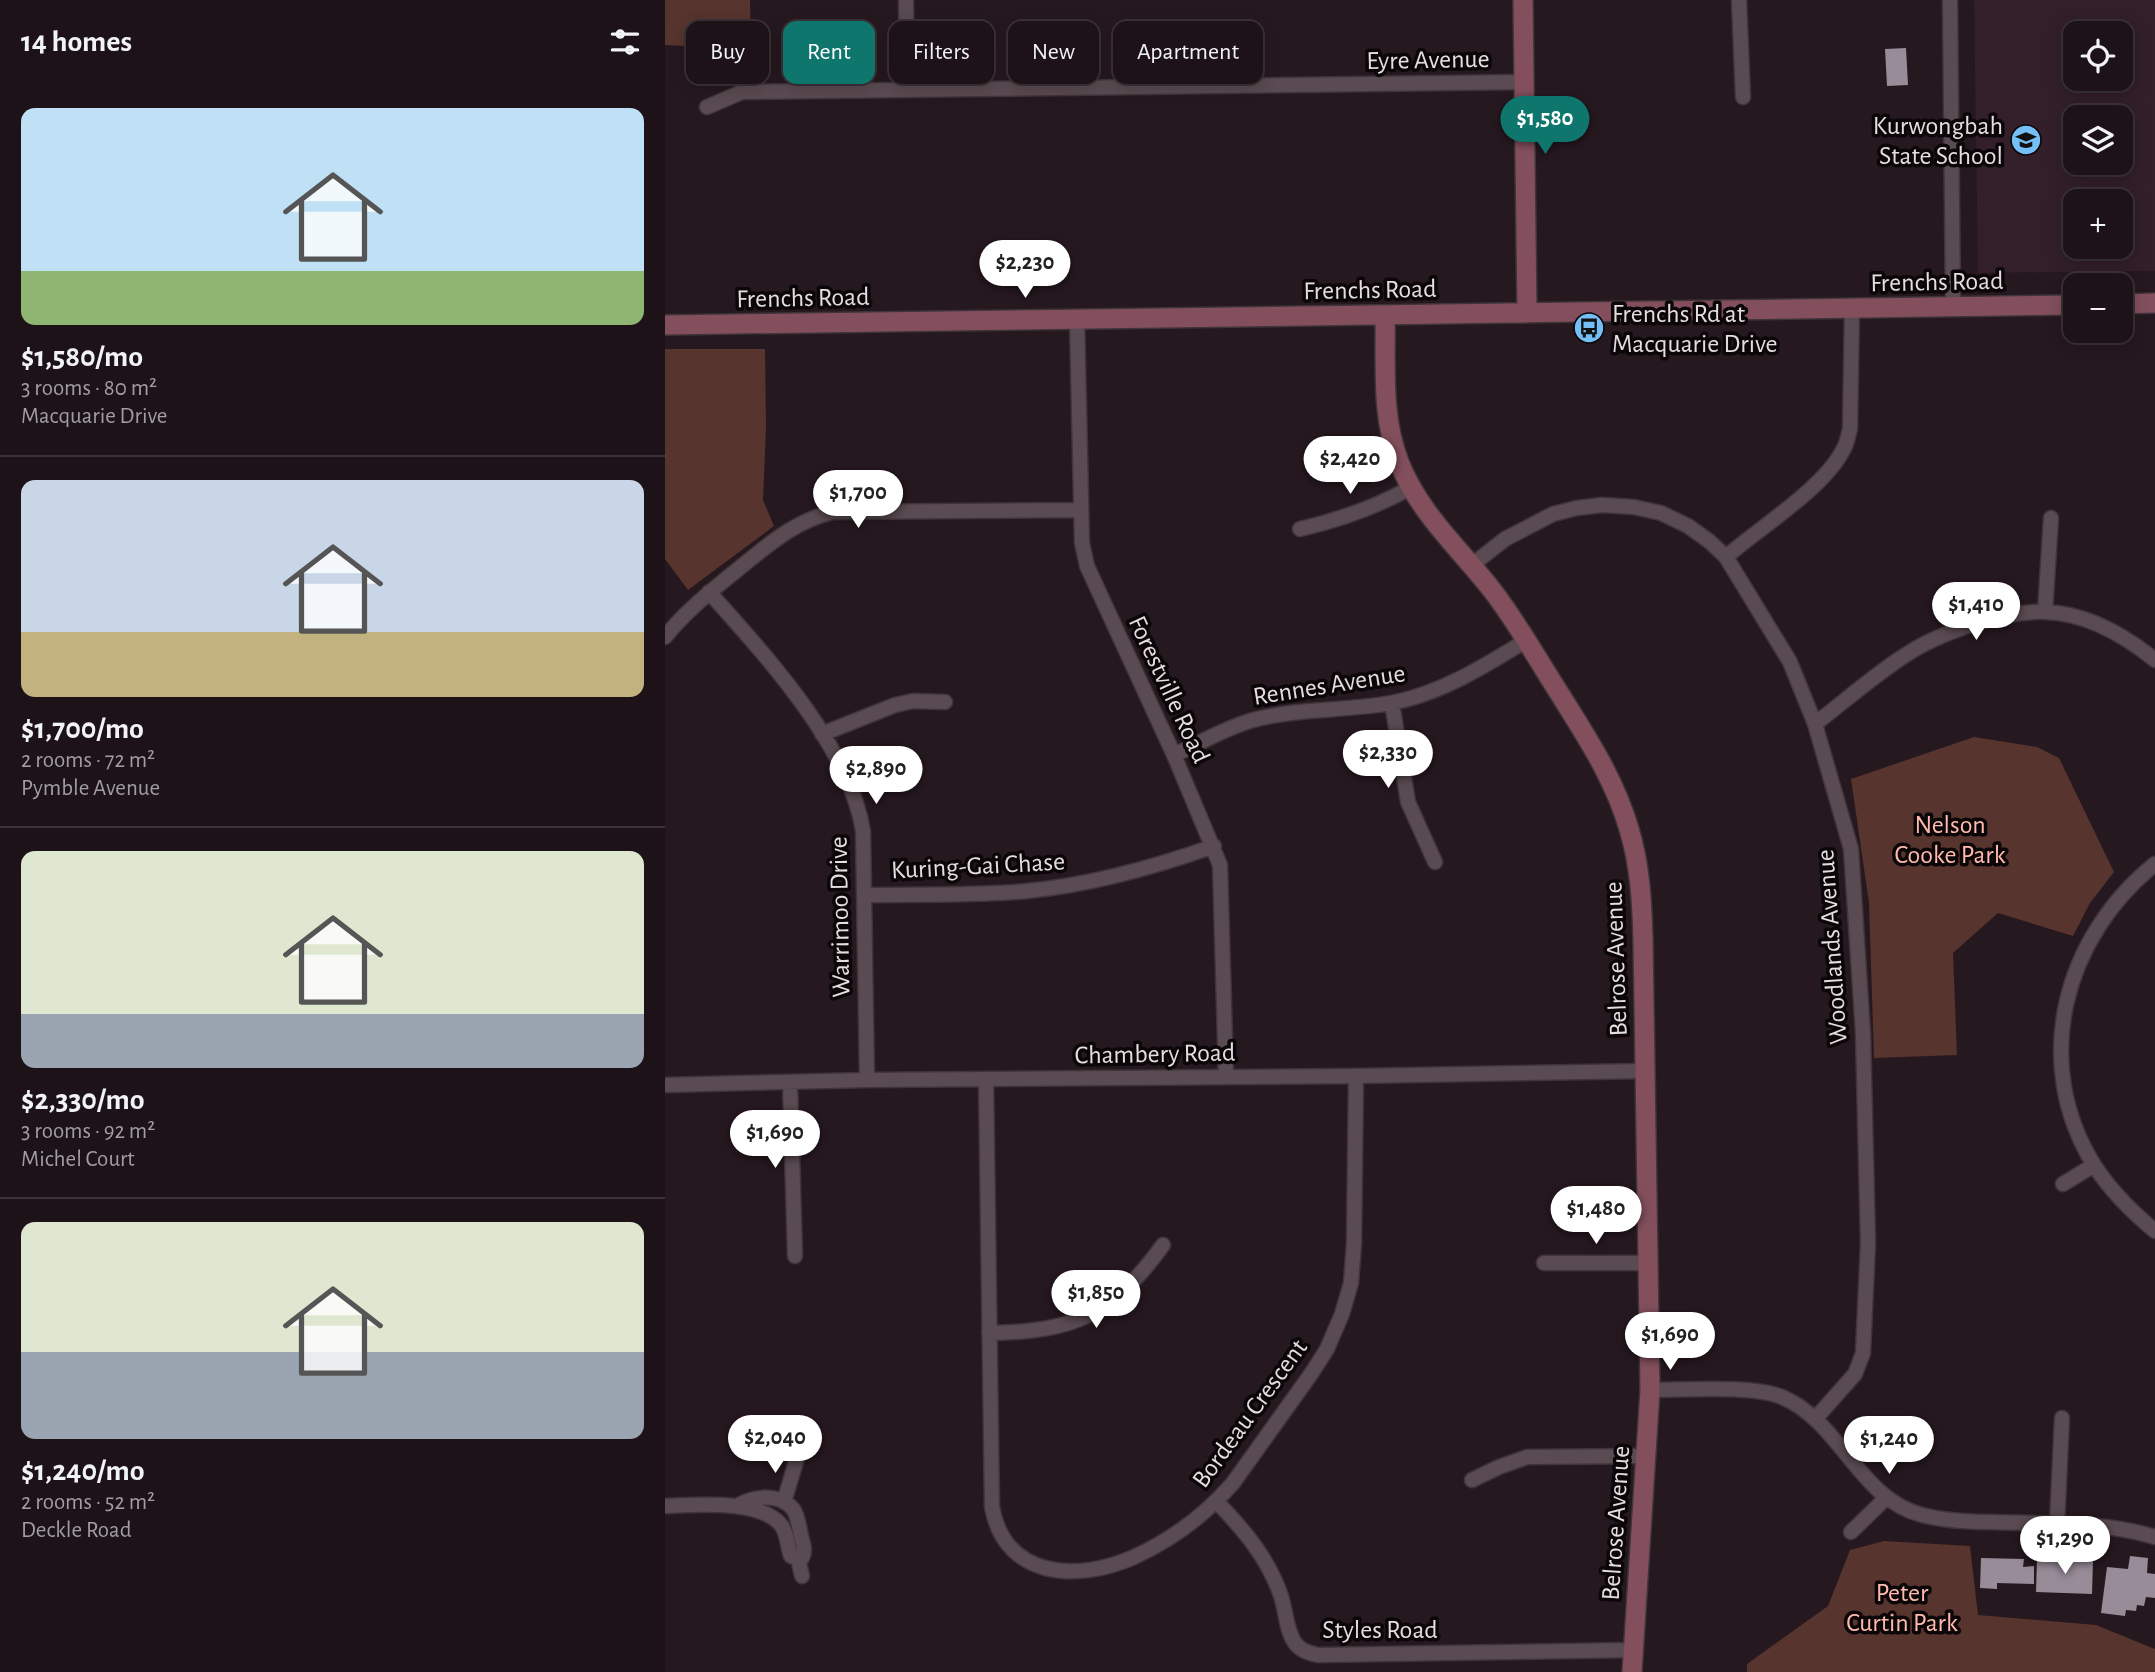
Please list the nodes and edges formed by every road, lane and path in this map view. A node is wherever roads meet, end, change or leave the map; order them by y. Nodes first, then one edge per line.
1 (906, 0) edge
2 (1523, 0) edge
3 (1739, 0) edge
4 (1950, 0) edge
5 (1524, 82) junction
6 (907, 90) junction
7 (1743, 97) dead end
8 (707, 107) dead end
9 (2155, 303) edge
10 (2133, 304) edge
11 (2063, 305) edge
12 (1953, 306) junction
13 (1852, 309) junction
14 (1527, 313) junction
15 (1385, 315) junction
16 (1077, 320) junction
17 (665, 325) edge
18 (1410, 488) junction
19 (1079, 510) junction
20 (2051, 518) dead end
21 (1300, 529) dead end
22 (1725, 557) junction
23 (1472, 565) junction
24 (709, 593) junction
25 (2045, 612) junction
26 (665, 636) edge
27 (1527, 640) junction
28 (2155, 660) edge
29 (945, 702) dead end
30 (1392, 703) junction
31 (1815, 724) junction
32 (822, 734) junction
33 (1174, 755) junction
34 (1214, 846) junction
35 (1435, 863) dead end
36 (2155, 864) edge
37 (865, 895) junction
38 (1646, 1071) junction
39 (1226, 1076) junction
40 (1356, 1076) junction
41 (986, 1079) junction
42 (867, 1080) junction
43 (790, 1083) junction
44 (665, 1086) edge
45 (2094, 1165) junction
46 (2063, 1184) dead end
47 (2155, 1231) edge
48 (1163, 1245) dead end
49 (795, 1256) dead end
50 (1543, 1263) dead end
51 (1648, 1263) junction
52 (989, 1333) junction
53 (1650, 1390) junction
54 (2062, 1418) dead end
55 (1815, 1419) junction
56 (1646, 1456) junction
57 (797, 1458) dead end
58 (1472, 1480) dead end
59 (1886, 1498) junction
60 (784, 1502) junction
61 (1217, 1502) junction
62 (739, 1505) junction
63 (665, 1506) edge
64 (2057, 1524) junction
65 (1851, 1532) dead end
66 (2155, 1537) edge
67 (798, 1559) junction
68 (802, 1576) dead end
69 (1633, 1650) junction
70 (1632, 1672) edge

1 - 6 street
2 - 5 street
3 - 7 street
4 - 12 street
5 - 6 street, Eyre Avenue
5 - 14 street
6 - 8 street, Eyre Avenue
9 - 10 street
11 - 12 street, Frenchs Road
12 - 13 street, Frenchs Road
13 - 14 street, Frenchs Road
13 - 22 street
14 - 15 street, Frenchs Road
15 - 16 street, Frenchs Road
15 - 18 street, Belrose Avenue
16 - 17 street, Frenchs Road
16 - 19 street, Forestville Road
18 - 21 street
18 - 23 street, Belrose Avenue
19 - 24 street
19 - 33 street, Forestville Road
20 - 25 street
22 - 23 street, Woodlands Avenue
22 - 31 street, Woodlands Avenue
23 - 27 street, Belrose Avenue
24 - 26 street
24 - 32 street, Warrimoo Drive
25 - 28 street
25 - 31 street
27 - 30 street, Rennes Avenue
27 - 38 street, Belrose Avenue
29 - 32 street
30 - 33 street, Rennes Avenue
30 - 35 street
31 - 55 street, Woodlands Avenue
32 - 37 street, Warrimoo Drive
33 - 34 street, Forestville Road
34 - 37 street, Kuring-Gai Chase
34 - 39 street, Forestville Road
36 - 45 street
37 - 42 street, Warrimoo Drive
38 - 40 street, Chambery Road
38 - 51 street, Belrose Avenue
39 - 40 street, Chambery Road
39 - 41 street, Chambery Road
40 - 61 street, Bordeau Crescent
41 - 42 street, Chambery Road
41 - 52 street, Bordeau Crescent
42 - 43 street, Chambery Road
43 - 44 street, Chambery Road
43 - 49 street
45 - 46 street
45 - 47 street
48 - 52 street
50 - 51 street
51 - 53 street, Belrose Avenue
52 - 61 street, Bordeau Crescent
53 - 55 street
53 - 56 street, Belrose Avenue
54 - 64 street
55 - 59 street
56 - 58 street
56 - 69 street, Belrose Avenue
57 - 60 street
59 - 64 street
59 - 65 street
60 - 62 street
60 - 67 street
61 - 69 street, Styles Road
62 - 63 street
62 - 67 street
64 - 66 street
67 - 68 street
69 - 70 street, Belrose Avenue

